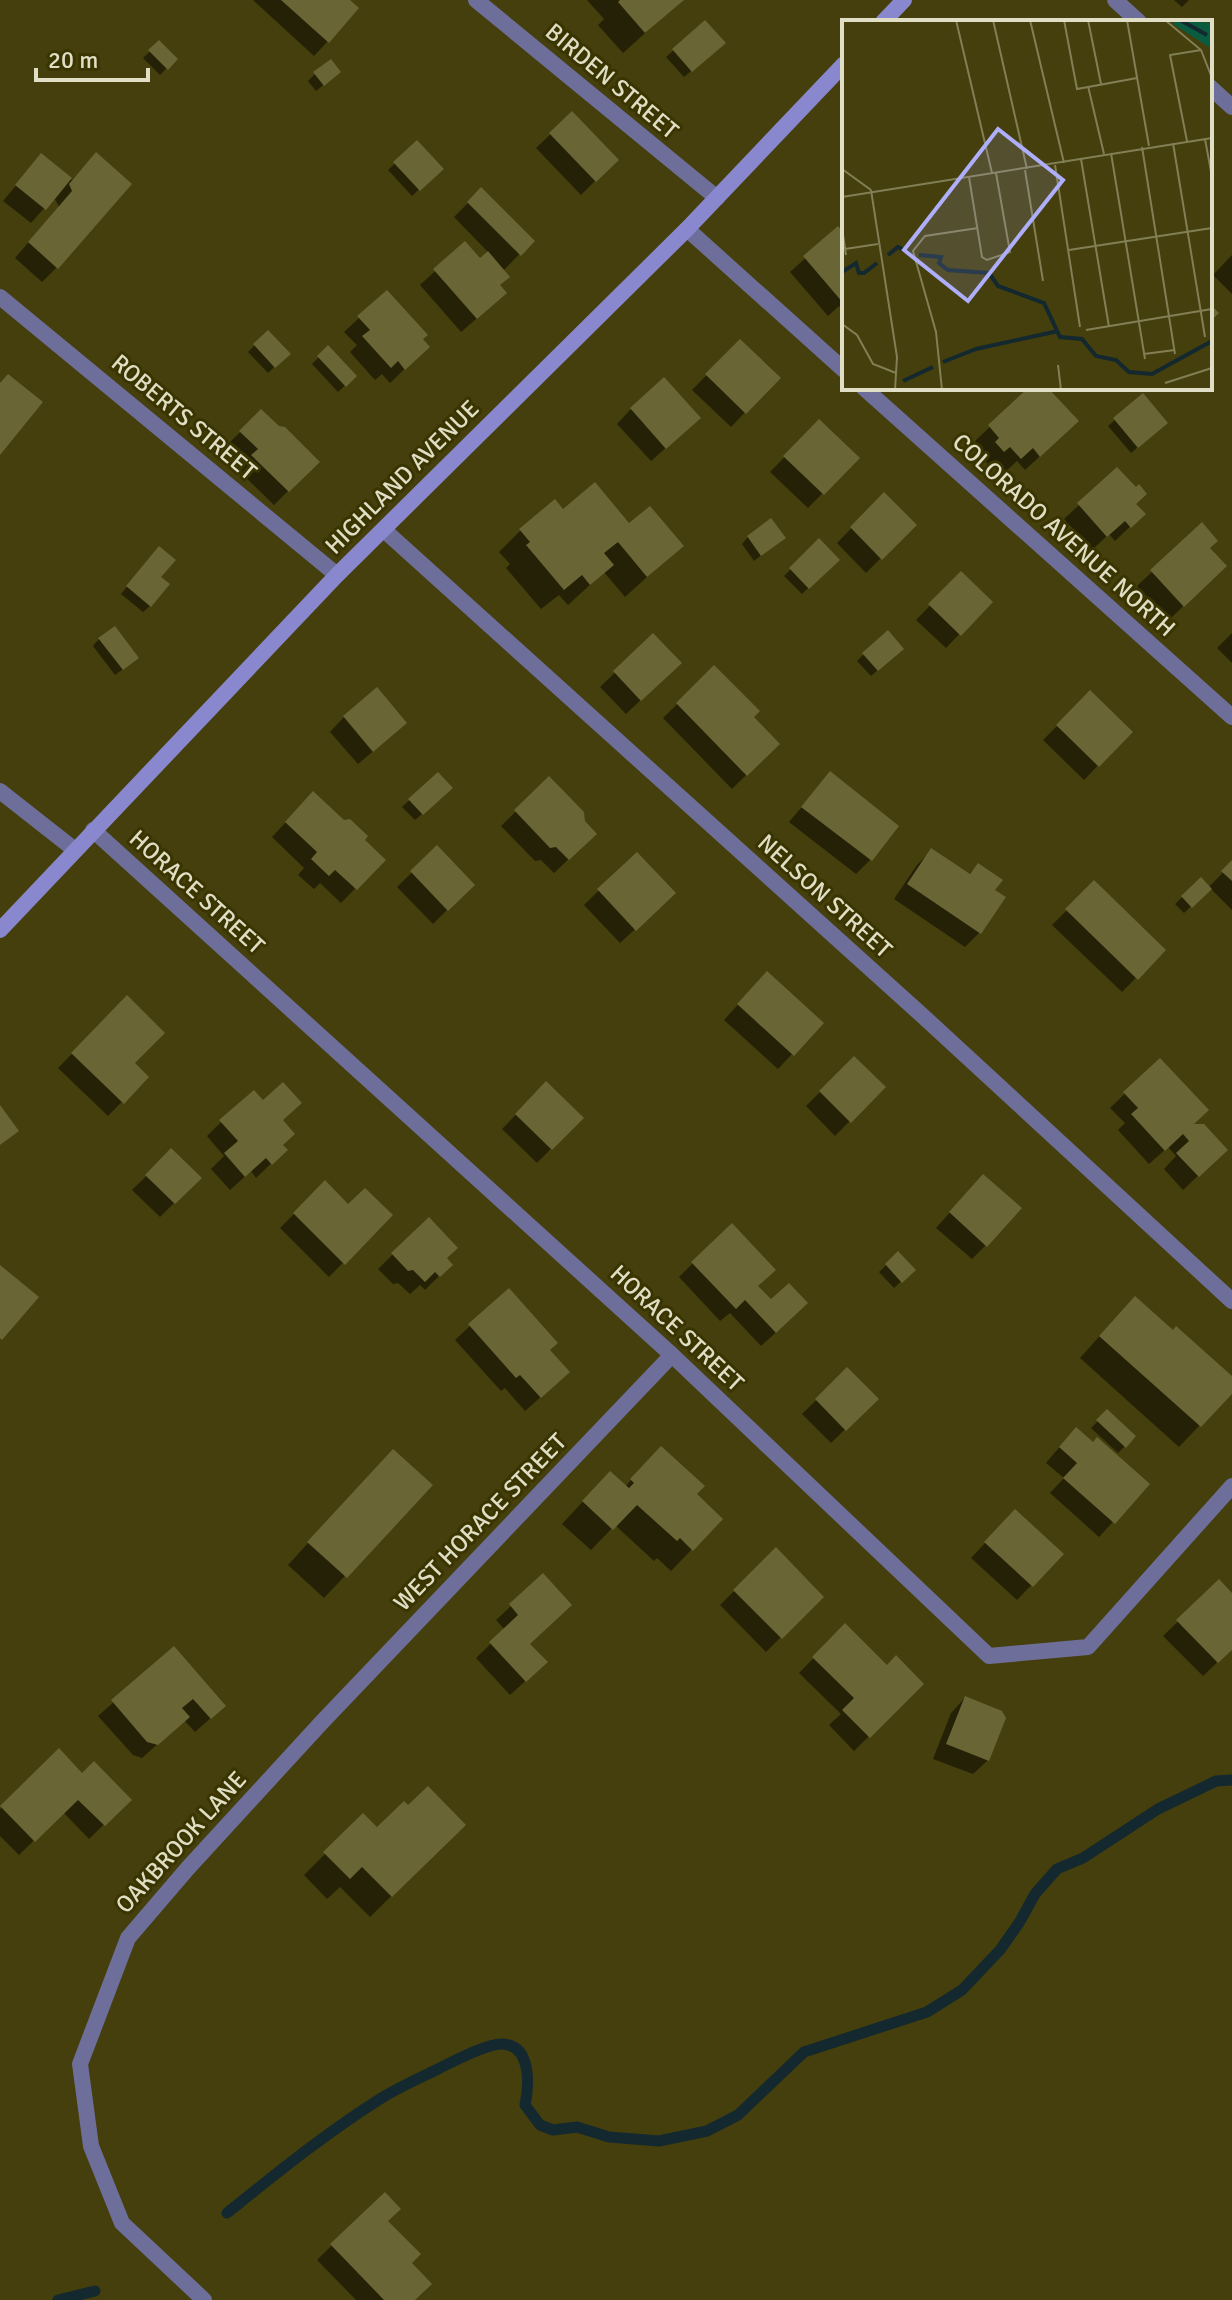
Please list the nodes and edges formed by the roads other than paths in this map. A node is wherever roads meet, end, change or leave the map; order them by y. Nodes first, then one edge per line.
1 (476, 0) edge
2 (904, 0) edge
3 (1115, 0) edge
4 (885, 20) edge
5 (1137, 20) edge
6 (842, 66) edge
7 (1212, 89) edge
8 (1232, 107) edge
9 (717, 198) junction
10 (687, 229) junction
11 (0, 297) edge
12 (842, 368) edge
13 (866, 390) edge
14 (384, 530) junction
15 (337, 575) junction
16 (1232, 717) edge
17 (0, 791) edge
18 (93, 830) junction
19 (75, 850) junction
20 (0, 930) edge
21 (1232, 1301) edge
22 (672, 1355) junction
23 (1232, 1486) edge
24 (322, 1722) joint
25 (204, 2300) edge

1 - 9 street, BIRDEN STREET
2 - 4 street
3 - 5 street
6 - 9 street, HIGHLAND AVENUE
7 - 8 street
9 - 10 street, HIGHLAND AVENUE
10 - 12 street
10 - 14 street, HIGHLAND AVENUE
11 - 15 street, ROBERTS STREET
13 - 16 street, COLORADO AVENUE NORTH
14 - 15 street, HIGHLAND AVENUE
14 - 21 street, NELSON STREET
15 - 18 street, HIGHLAND AVENUE
17 - 19 street
18 - 19 street, HIGHLAND AVENUE
18 - 22 street, HORACE STREET
19 - 20 street, HIGHLAND AVENUE
22 - 23 street, HORACE STREET
22 - 24 street, WEST HORACE STREET
24 - 25 street, OAKBROOK LANE

